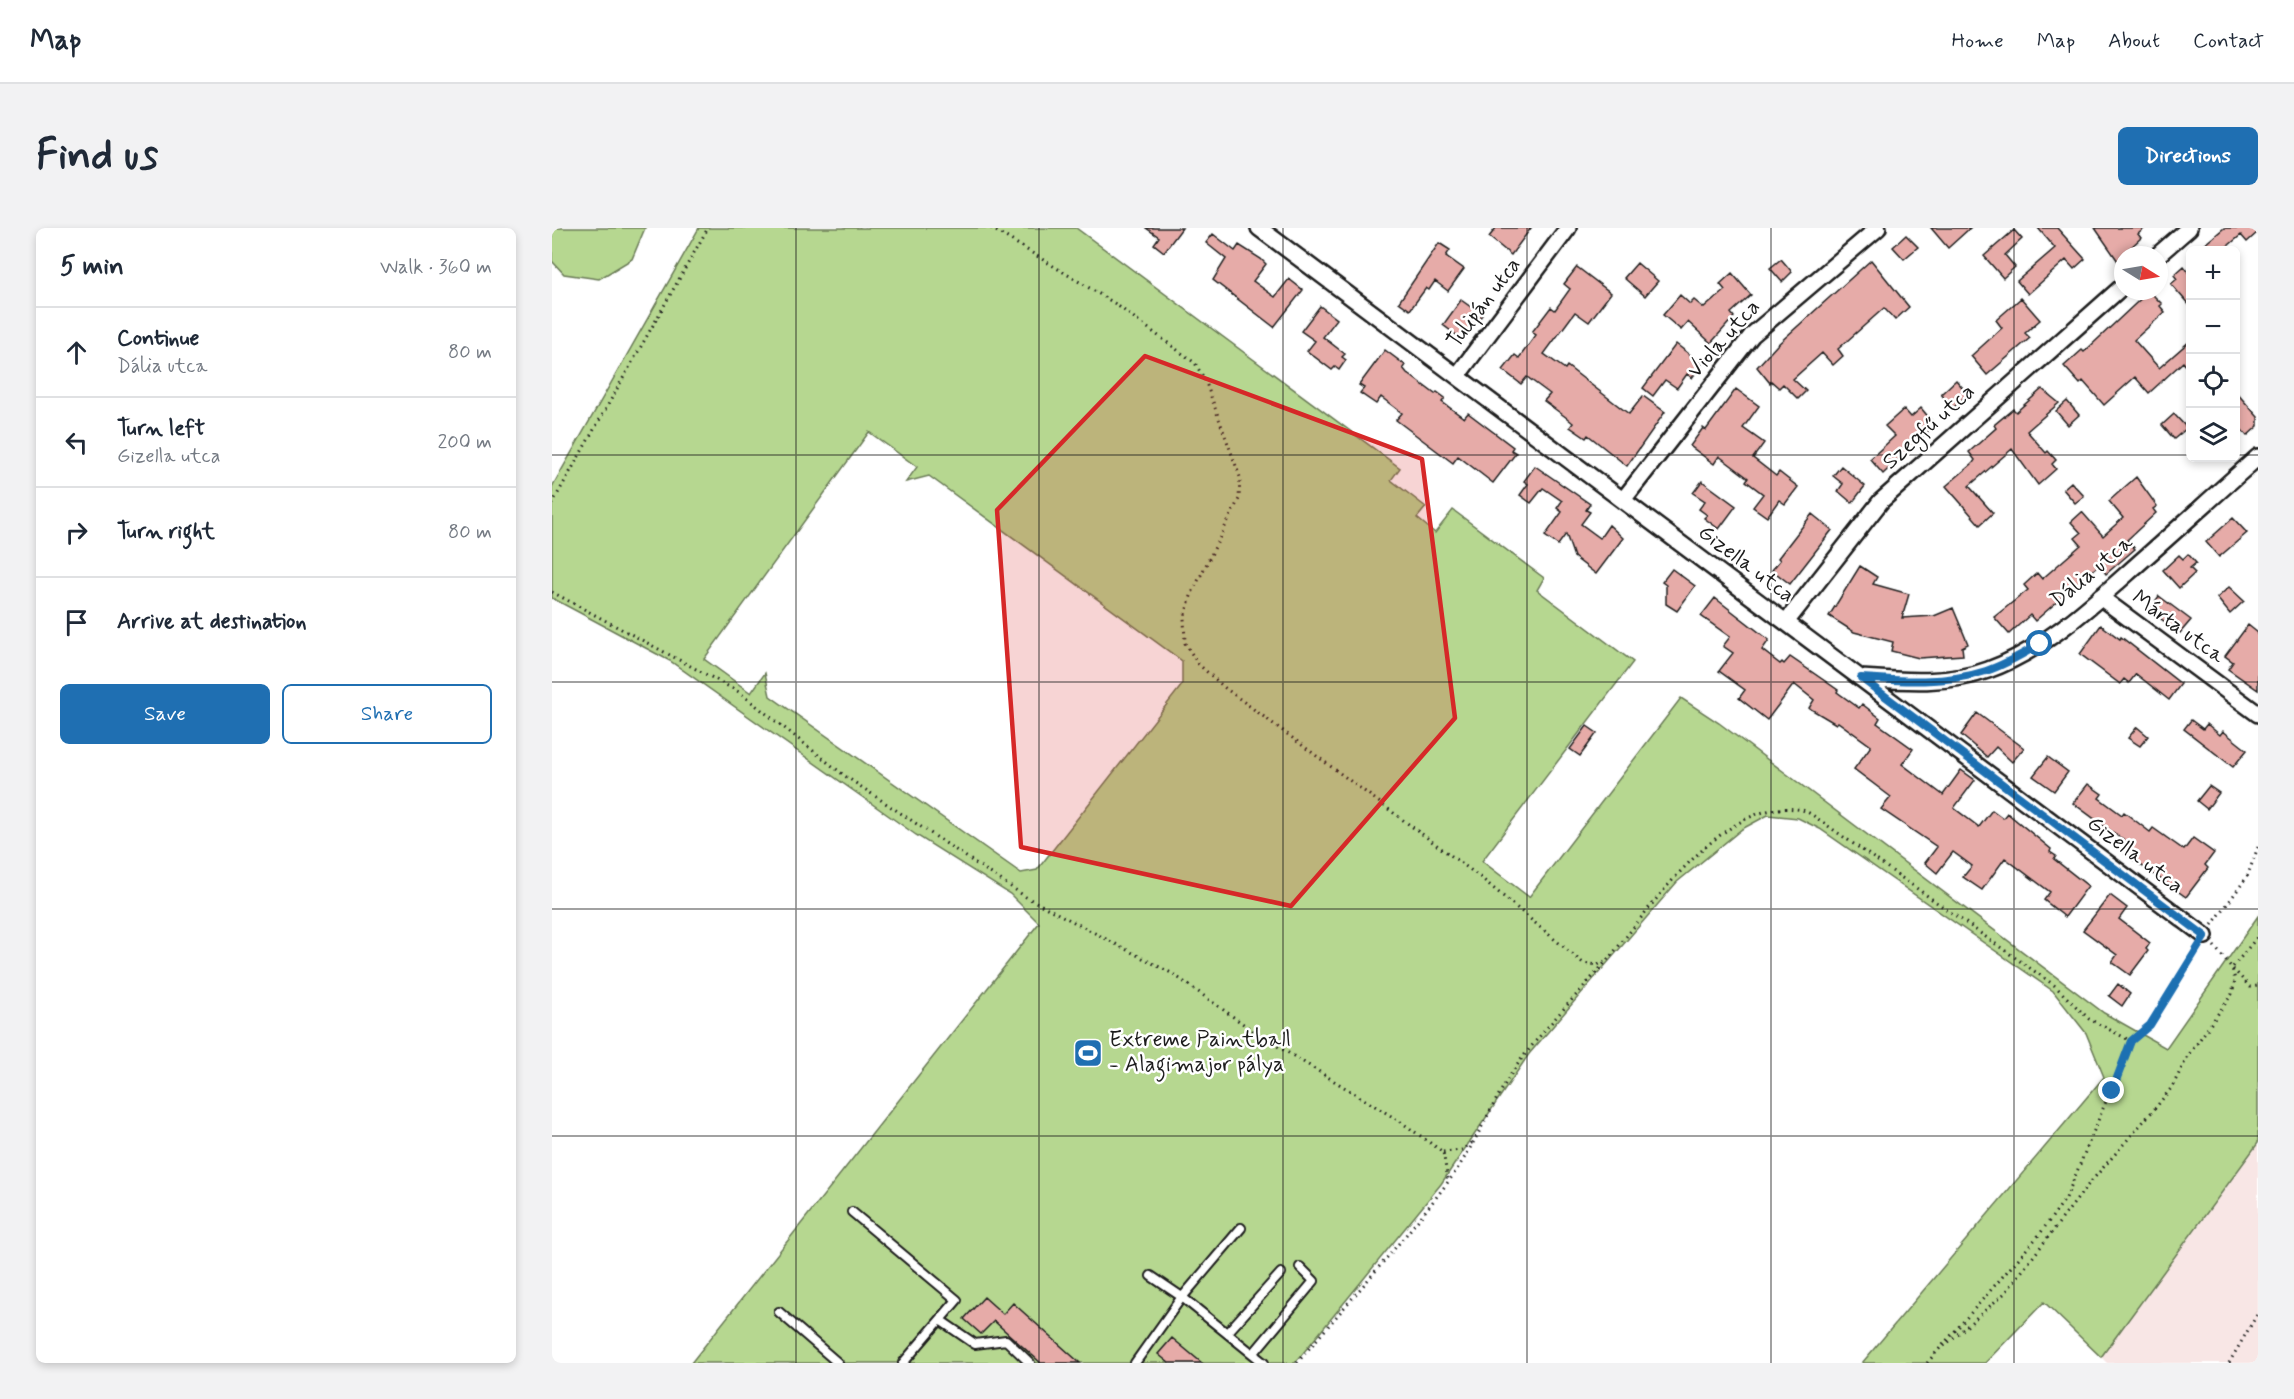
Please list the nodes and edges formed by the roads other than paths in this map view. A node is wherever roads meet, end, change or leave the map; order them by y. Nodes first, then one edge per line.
1 (1259, 228) edge
2 (1568, 228) edge
3 (1878, 228) edge
4 (2189, 228) edge
5 (2168, 246) edge
6 (2114, 294) edge
7 (1457, 376) junction
8 (2258, 457) edge
9 (1623, 500) junction
10 (2100, 597) junction
11 (1786, 622) junction
12 (1861, 678) junction
13 (2258, 714) edge
14 (2205, 936) road end
15 (852, 1212) dead end
16 (1242, 1228) dead end
17 (1300, 1267) dead end
18 (1281, 1273) dead end
19 (1151, 1276) dead end
20 (1182, 1297) junction
21 (779, 1312) dead end
22 (940, 1320) junction
23 (1227, 1333) junction
24 (1253, 1354) junction
25 (838, 1363) edge
26 (903, 1363) edge
27 (1030, 1363) edge
28 (1135, 1363) edge
29 (1264, 1363) edge

1 - 7 street, Gizella utca
2 - 7 street, Tulipán utca
3 - 9 street, Viola utca
4 - 5 street
6 - 11 street, Szegfű utca
7 - 9 street, Gizella utca
8 - 10 street, Dália utca
9 - 11 street, Gizella utca
10 - 12 street, Dália utca
10 - 13 street, Márta utca
11 - 12 street, Gizella utca
12 - 14 street, Gizella utca
15 - 22 lane
16 - 20 lane
17 - 24 lane
18 - 23 lane
19 - 20 lane
20 - 23 lane
20 - 28 lane
21 - 25 lane
22 - 26 lane
22 - 27 lane
23 - 24 lane
24 - 29 lane

